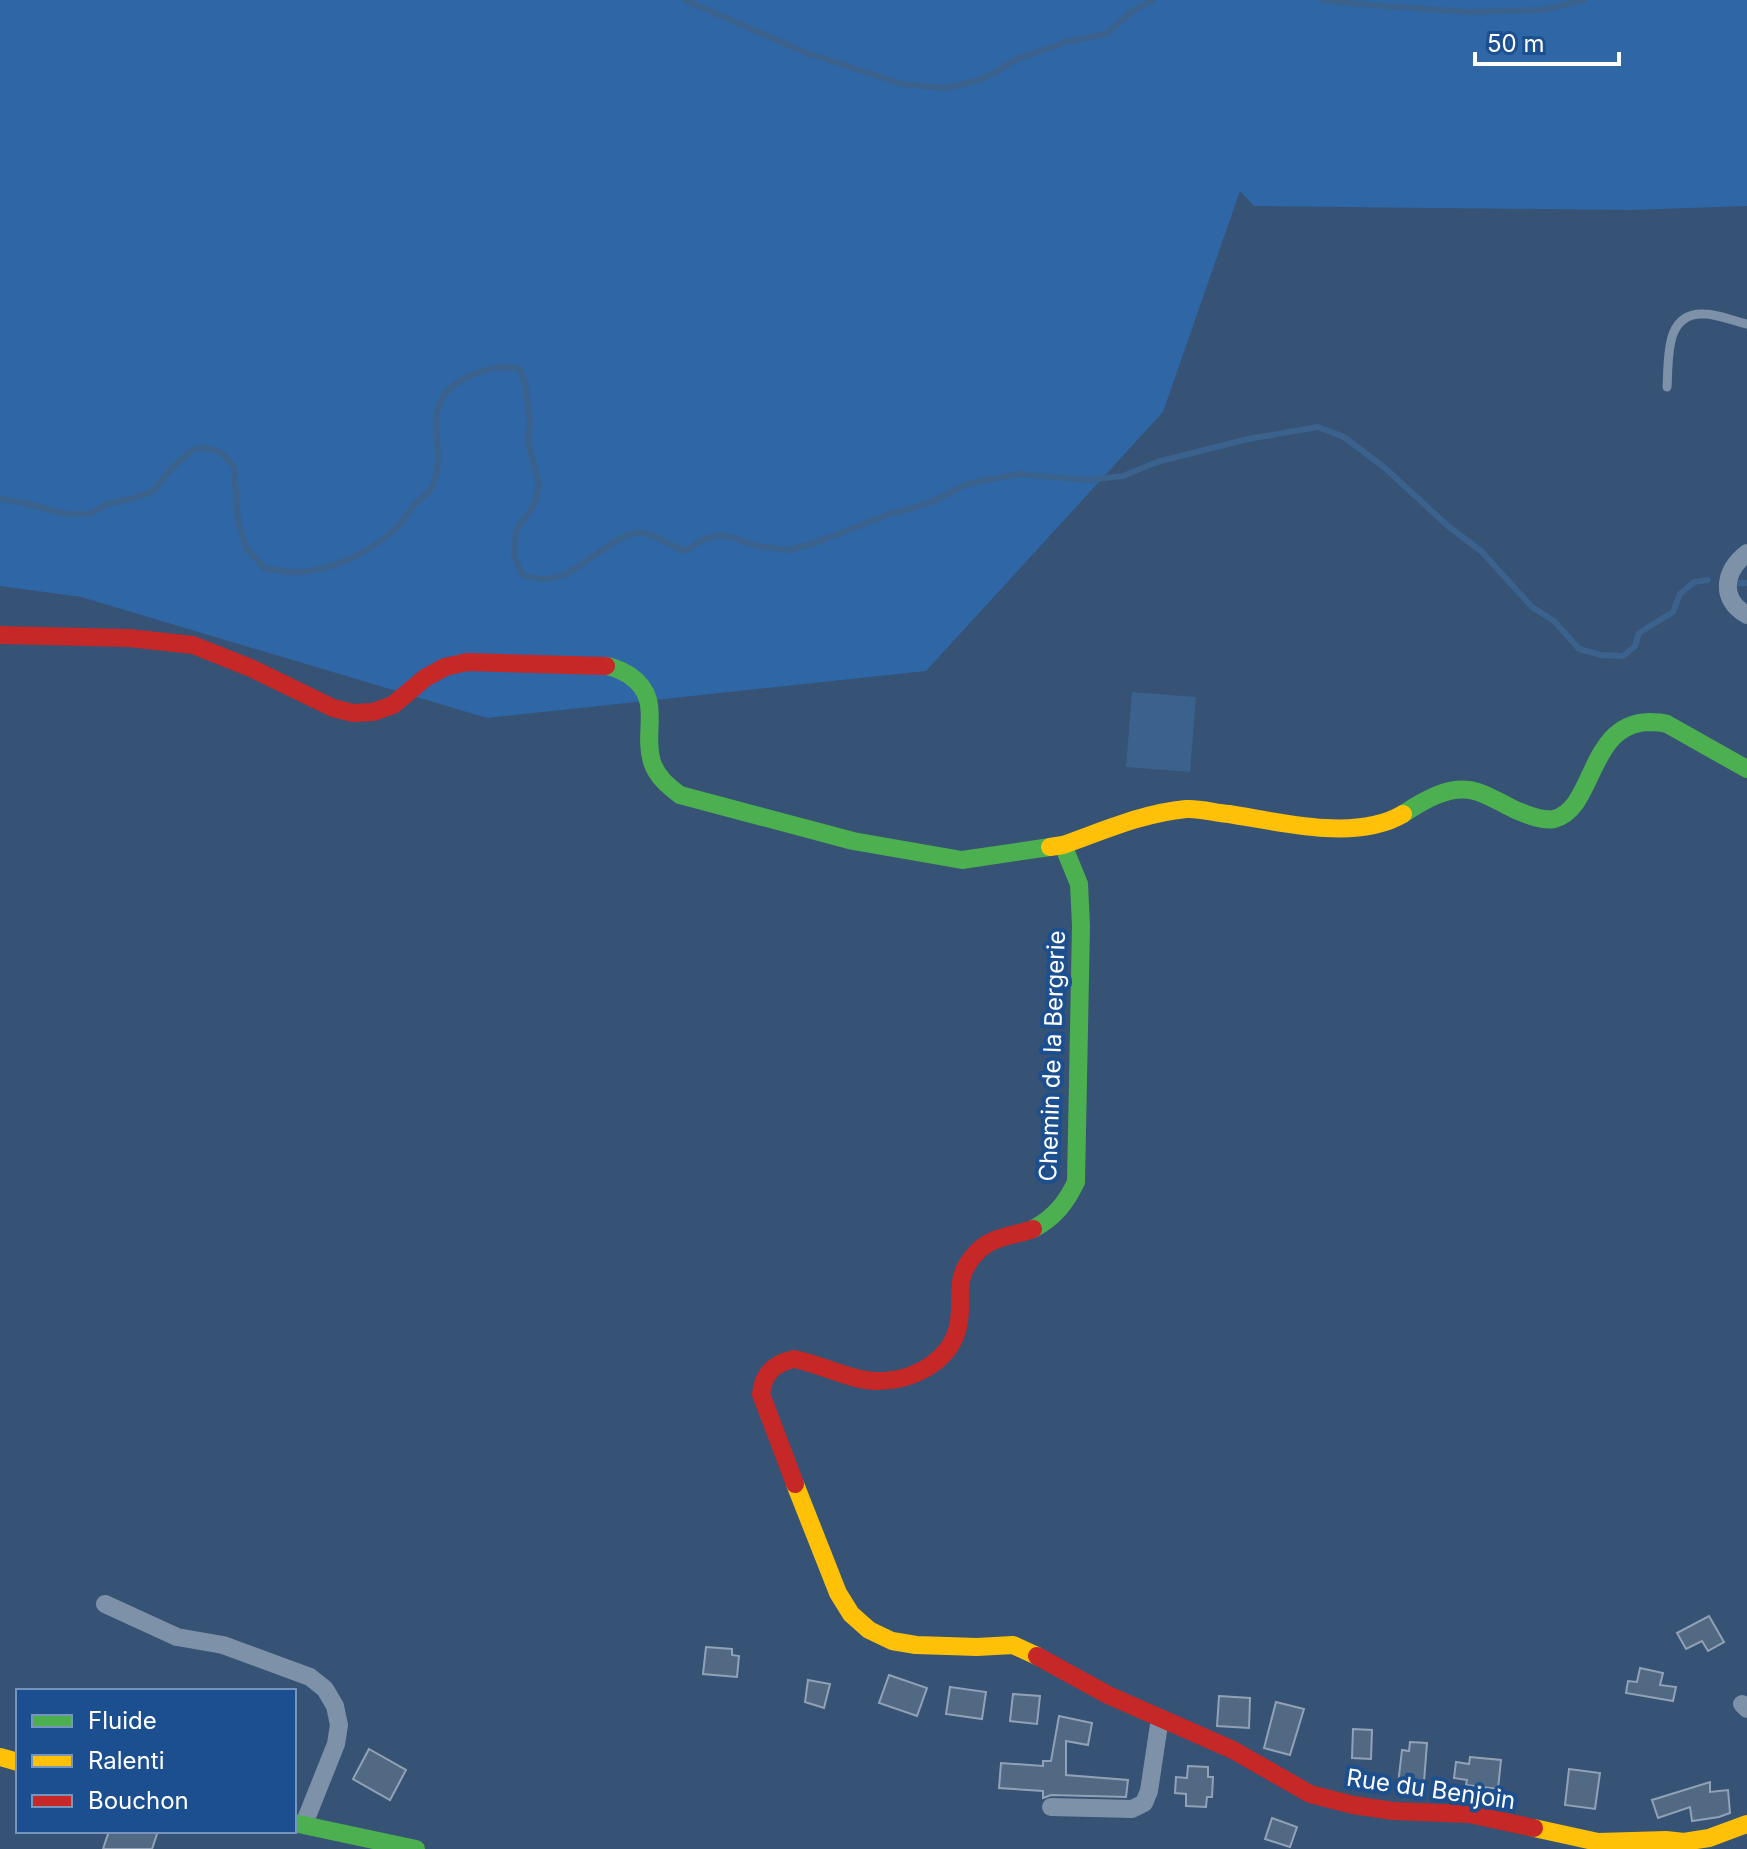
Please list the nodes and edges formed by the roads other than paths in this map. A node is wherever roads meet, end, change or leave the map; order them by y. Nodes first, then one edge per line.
1 (1747, 324) edge
2 (1667, 387) dead end
3 (1747, 553) edge
4 (1747, 615) edge
5 (0, 635) edge
6 (1747, 769) edge
7 (1063, 845) junction
8 (105, 1604) dead end
9 (869, 1630) joint
10 (1160, 1718) junction
11 (1051, 1807) dead end
12 (299, 1824) edge
13 (1747, 1824) edge
14 (1661, 1844) edge
15 (416, 1849) edge

1 - 2 lane
3 - 4 street
5 - 7 street
6 - 7 street
7 - 9 street, Chemin de la Bergerie
8 - 12 street
9 - 10 street, Rue du Benjoin
10 - 11 street
10 - 14 street, Rue du Benjoin
12 - 15 street
13 - 14 street, Rue du Benjoin

